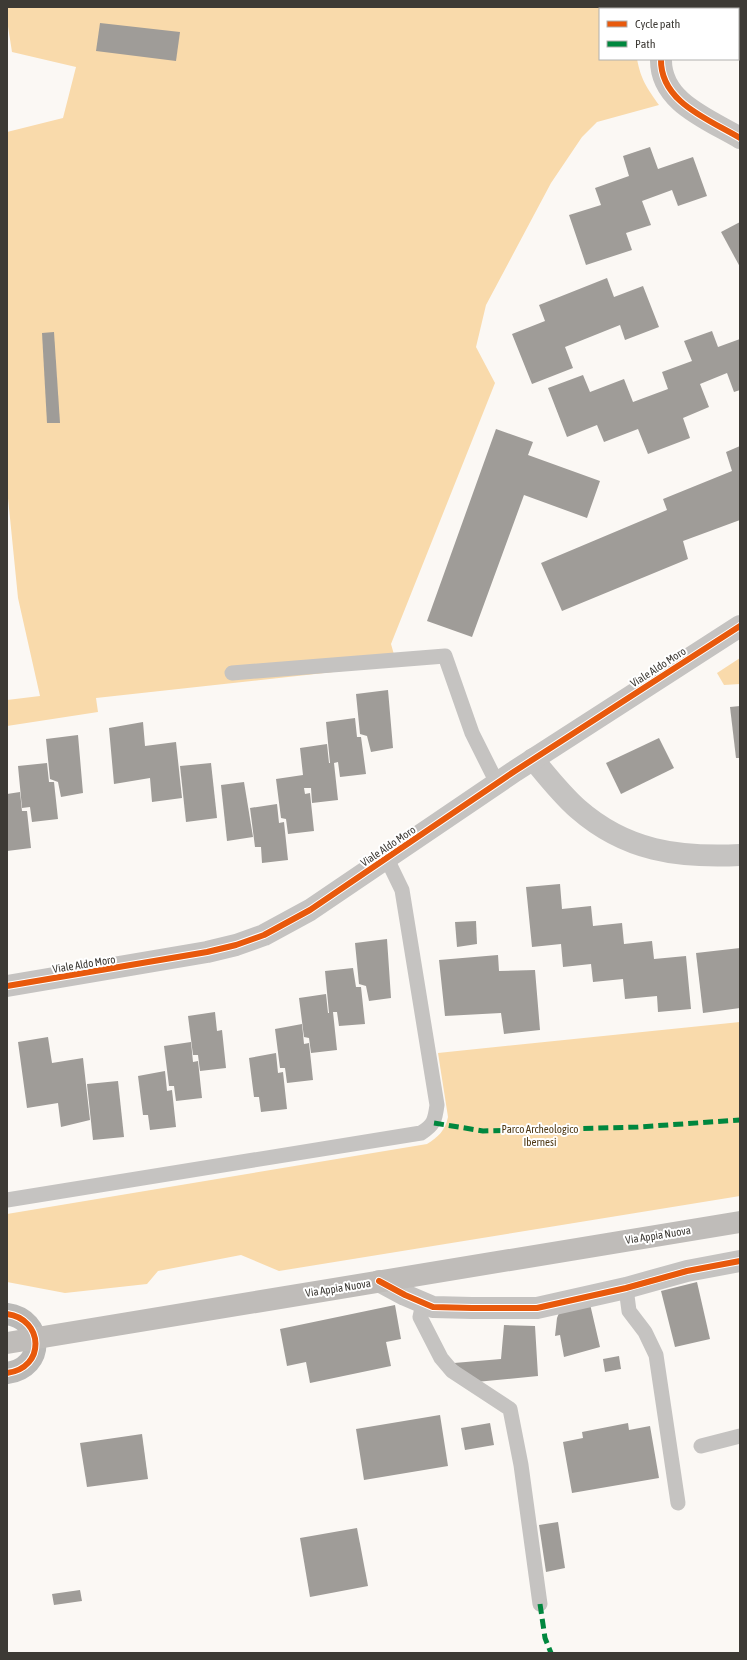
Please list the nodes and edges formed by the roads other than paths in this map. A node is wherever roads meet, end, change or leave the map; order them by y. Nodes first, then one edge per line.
1 (662, 68) edge
2 (740, 138) edge
3 (740, 626) edge
4 (232, 673) dead end
5 (533, 759) junction
6 (497, 783) junction
7 (740, 855) edge
8 (387, 859) junction
9 (7, 986) edge
10 (7, 1200) edge
11 (740, 1222) edge
12 (740, 1261) edge
13 (379, 1281) junction
14 (626, 1288) junction
15 (423, 1303) junction
16 (7, 1314) edge
17 (35, 1338) junction
18 (7, 1343) edge
19 (7, 1373) edge
20 (740, 1436) edge
21 (701, 1446) dead end
22 (678, 1503) dead end
23 (540, 1604) dead end

1 - 2 street
3 - 5 street, Viale Aldo Moro
4 - 6 lane
5 - 6 street, Viale Aldo Moro
5 - 7 street
6 - 8 street, Viale Aldo Moro
8 - 9 street, Viale Aldo Moro
8 - 10 lane
11 - 13 main road, Via Appia Nuova
12 - 14 street
13 - 15 street
13 - 17 main road, Via Appia Nuova
14 - 15 street
14 - 22 lane
15 - 23 lane
16 - 17 street
17 - 18 main road, Via Appia Nuova
17 - 19 street
20 - 21 lane

